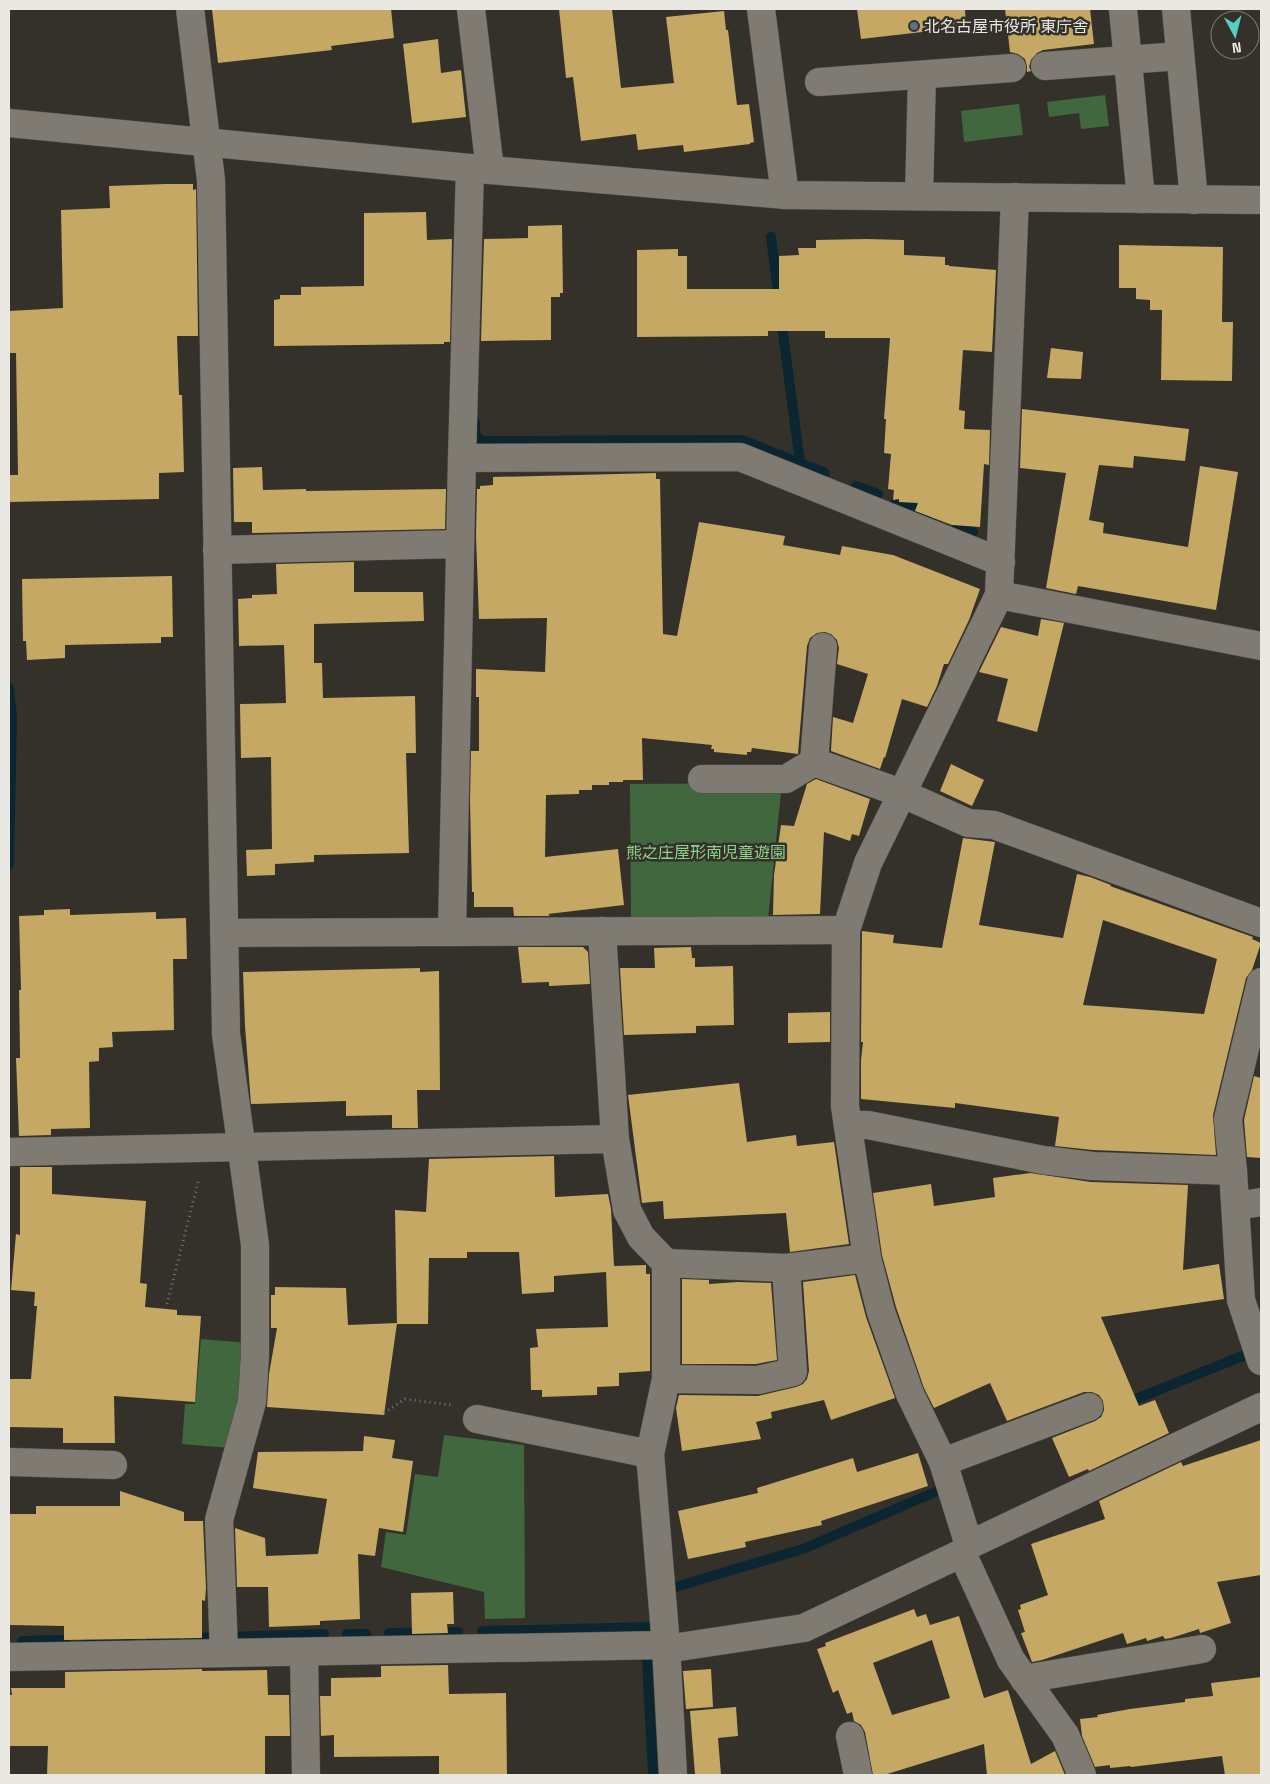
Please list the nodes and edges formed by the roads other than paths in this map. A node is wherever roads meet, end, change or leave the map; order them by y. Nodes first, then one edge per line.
1 (190, 9) edge
2 (471, 9) edge
3 (761, 9) edge
4 (1123, 9) edge
5 (1176, 9) edge
6 (1180, 56) junction
7 (1128, 60) junction
8 (1045, 66) dead end
9 (1012, 68) dead end
10 (922, 75) junction
11 (819, 82) dead end
12 (9, 123) edge
13 (207, 142) junction
14 (480, 169) junction
15 (785, 195) junction
16 (919, 196) junction
17 (1016, 197) junction
18 (1141, 199) junction
19 (1194, 200) junction
20 (1261, 200) edge
21 (462, 458) junction
22 (460, 544) junction
23 (217, 550) junction
24 (1001, 562) junction
25 (999, 595) junction
26 (1261, 646) edge
27 (823, 647) dead end
28 (814, 762) junction
29 (702, 779) dead end
30 (901, 793) junction
31 (1261, 923) edge
32 (846, 930) junction
33 (602, 931) junction
34 (452, 932) junction
35 (224, 933) junction
36 (1261, 982) edge
37 (849, 1125) junction
38 (614, 1139) junction
39 (242, 1147) junction
40 (11, 1152) edge
41 (1234, 1171) junction
42 (1249, 1204) edge
43 (867, 1258) junction
44 (666, 1263) junction
45 (786, 1268) junction
46 (1261, 1361) edge
47 (666, 1379) junction
48 (1089, 1407) dead end
49 (1261, 1407) edge
50 (477, 1419) road end
51 (650, 1454) junction
52 (9, 1462) edge
53 (944, 1462) junction
54 (113, 1465) dead end
55 (966, 1549) junction
56 (225, 1643) junction
57 (666, 1647) junction
58 (1202, 1650) dead end
59 (304, 1652) junction
60 (9, 1657) edge
61 (1024, 1679) junction
62 (850, 1736) dead end
63 (306, 1775) edge
64 (673, 1775) edge
65 (858, 1775) edge
66 (1082, 1775) edge

1 - 13 street
2 - 14 street
3 - 15 street
4 - 7 street
5 - 6 street
6 - 7 street
6 - 19 street
7 - 8 street
7 - 18 street
9 - 10 street
10 - 11 street
10 - 16 street
12 - 13 street
13 - 14 street
13 - 23 street
14 - 15 street
14 - 21 street
15 - 16 street
16 - 17 street
17 - 18 street
17 - 24 street
18 - 19 street
19 - 20 street
21 - 22 street
21 - 24 street
22 - 23 street
22 - 34 street
23 - 35 street
24 - 25 street
25 - 26 street
25 - 30 street
27 - 28 street
28 - 29 street
28 - 30 street
30 - 31 street
30 - 32 street
32 - 33 street
32 - 37 street
33 - 34 street
33 - 38 street
34 - 35 street
35 - 39 street
36 - 41 street
37 - 41 street
37 - 43 street
38 - 39 street
38 - 44 street
39 - 40 street
39 - 56 street
41 - 42 street
42 - 46 street
43 - 45 street
43 - 53 street
44 - 45 street
44 - 47 street
45 - 47 street
47 - 51 street
48 - 53 street
49 - 55 street
50 - 51 street
51 - 57 street
52 - 54 street
53 - 55 street
55 - 57 street
55 - 61 street
56 - 59 street
56 - 60 street
57 - 59 street
57 - 64 street
58 - 61 street
59 - 63 street
61 - 66 street
62 - 65 street

